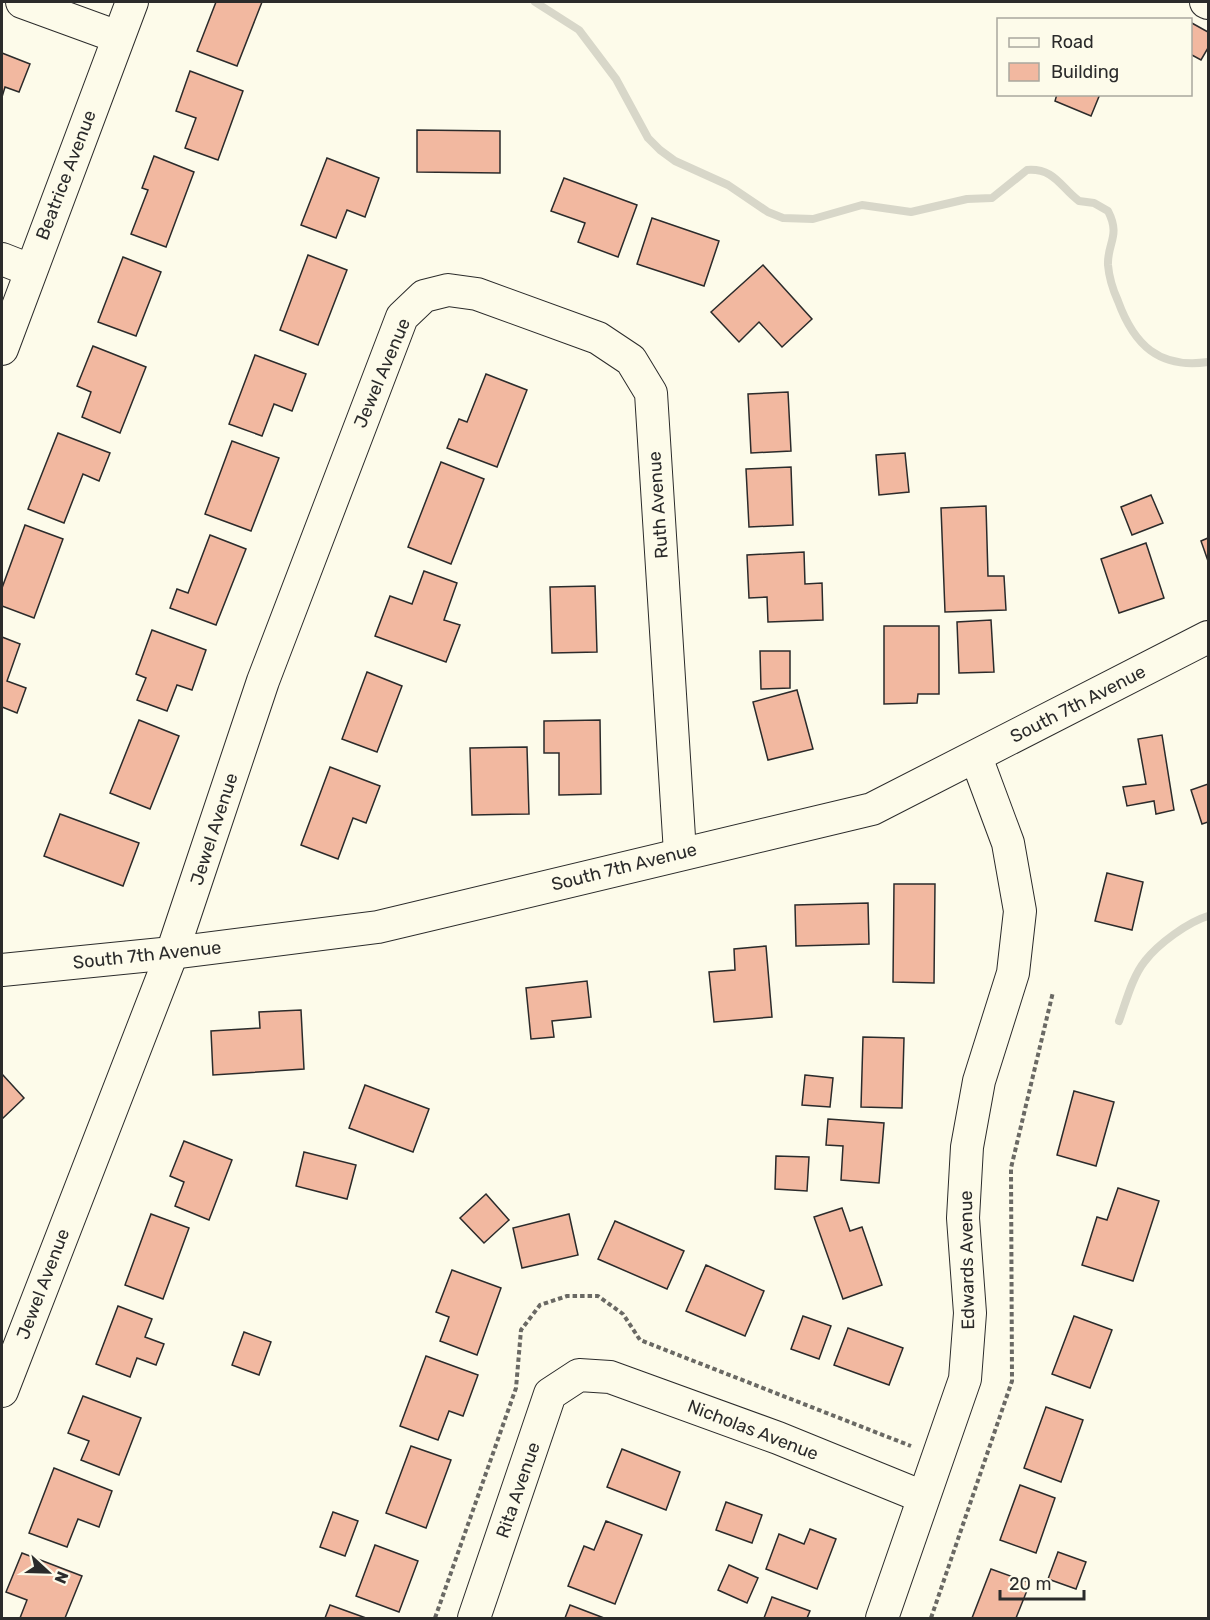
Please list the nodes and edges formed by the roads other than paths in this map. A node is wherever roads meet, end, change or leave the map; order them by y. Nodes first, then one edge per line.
1 (22, 2) edge
2 (132, 2) edge
3 (118, 37) junction
4 (16, 265) edge
5 (448, 290) joint
6 (2, 349) edge
7 (1209, 637) edge
8 (976, 757) junction
9 (680, 853) junction
10 (172, 953) junction
11 (2, 970) edge
12 (579, 1375) joint
13 (2, 1391) edge
14 (923, 1497) junction
15 (474, 1618) edge
16 (882, 1618) edge

1 - 3 street
2 - 3 street, Beatrice Avenue
3 - 4 street, Beatrice Avenue
4 - 6 street, Beatrice Avenue
5 - 9 street, Ruth Avenue
5 - 10 street, Jewel Avenue
7 - 8 street, South 7th Avenue
8 - 9 street, South 7th Avenue
8 - 14 street, Edwards Avenue
9 - 10 street, South 7th Avenue
10 - 11 street, South 7th Avenue
10 - 13 street, Jewel Avenue
12 - 14 street, Nicholas Avenue
12 - 15 street, Rita Avenue
14 - 16 street, Edwards Avenue

